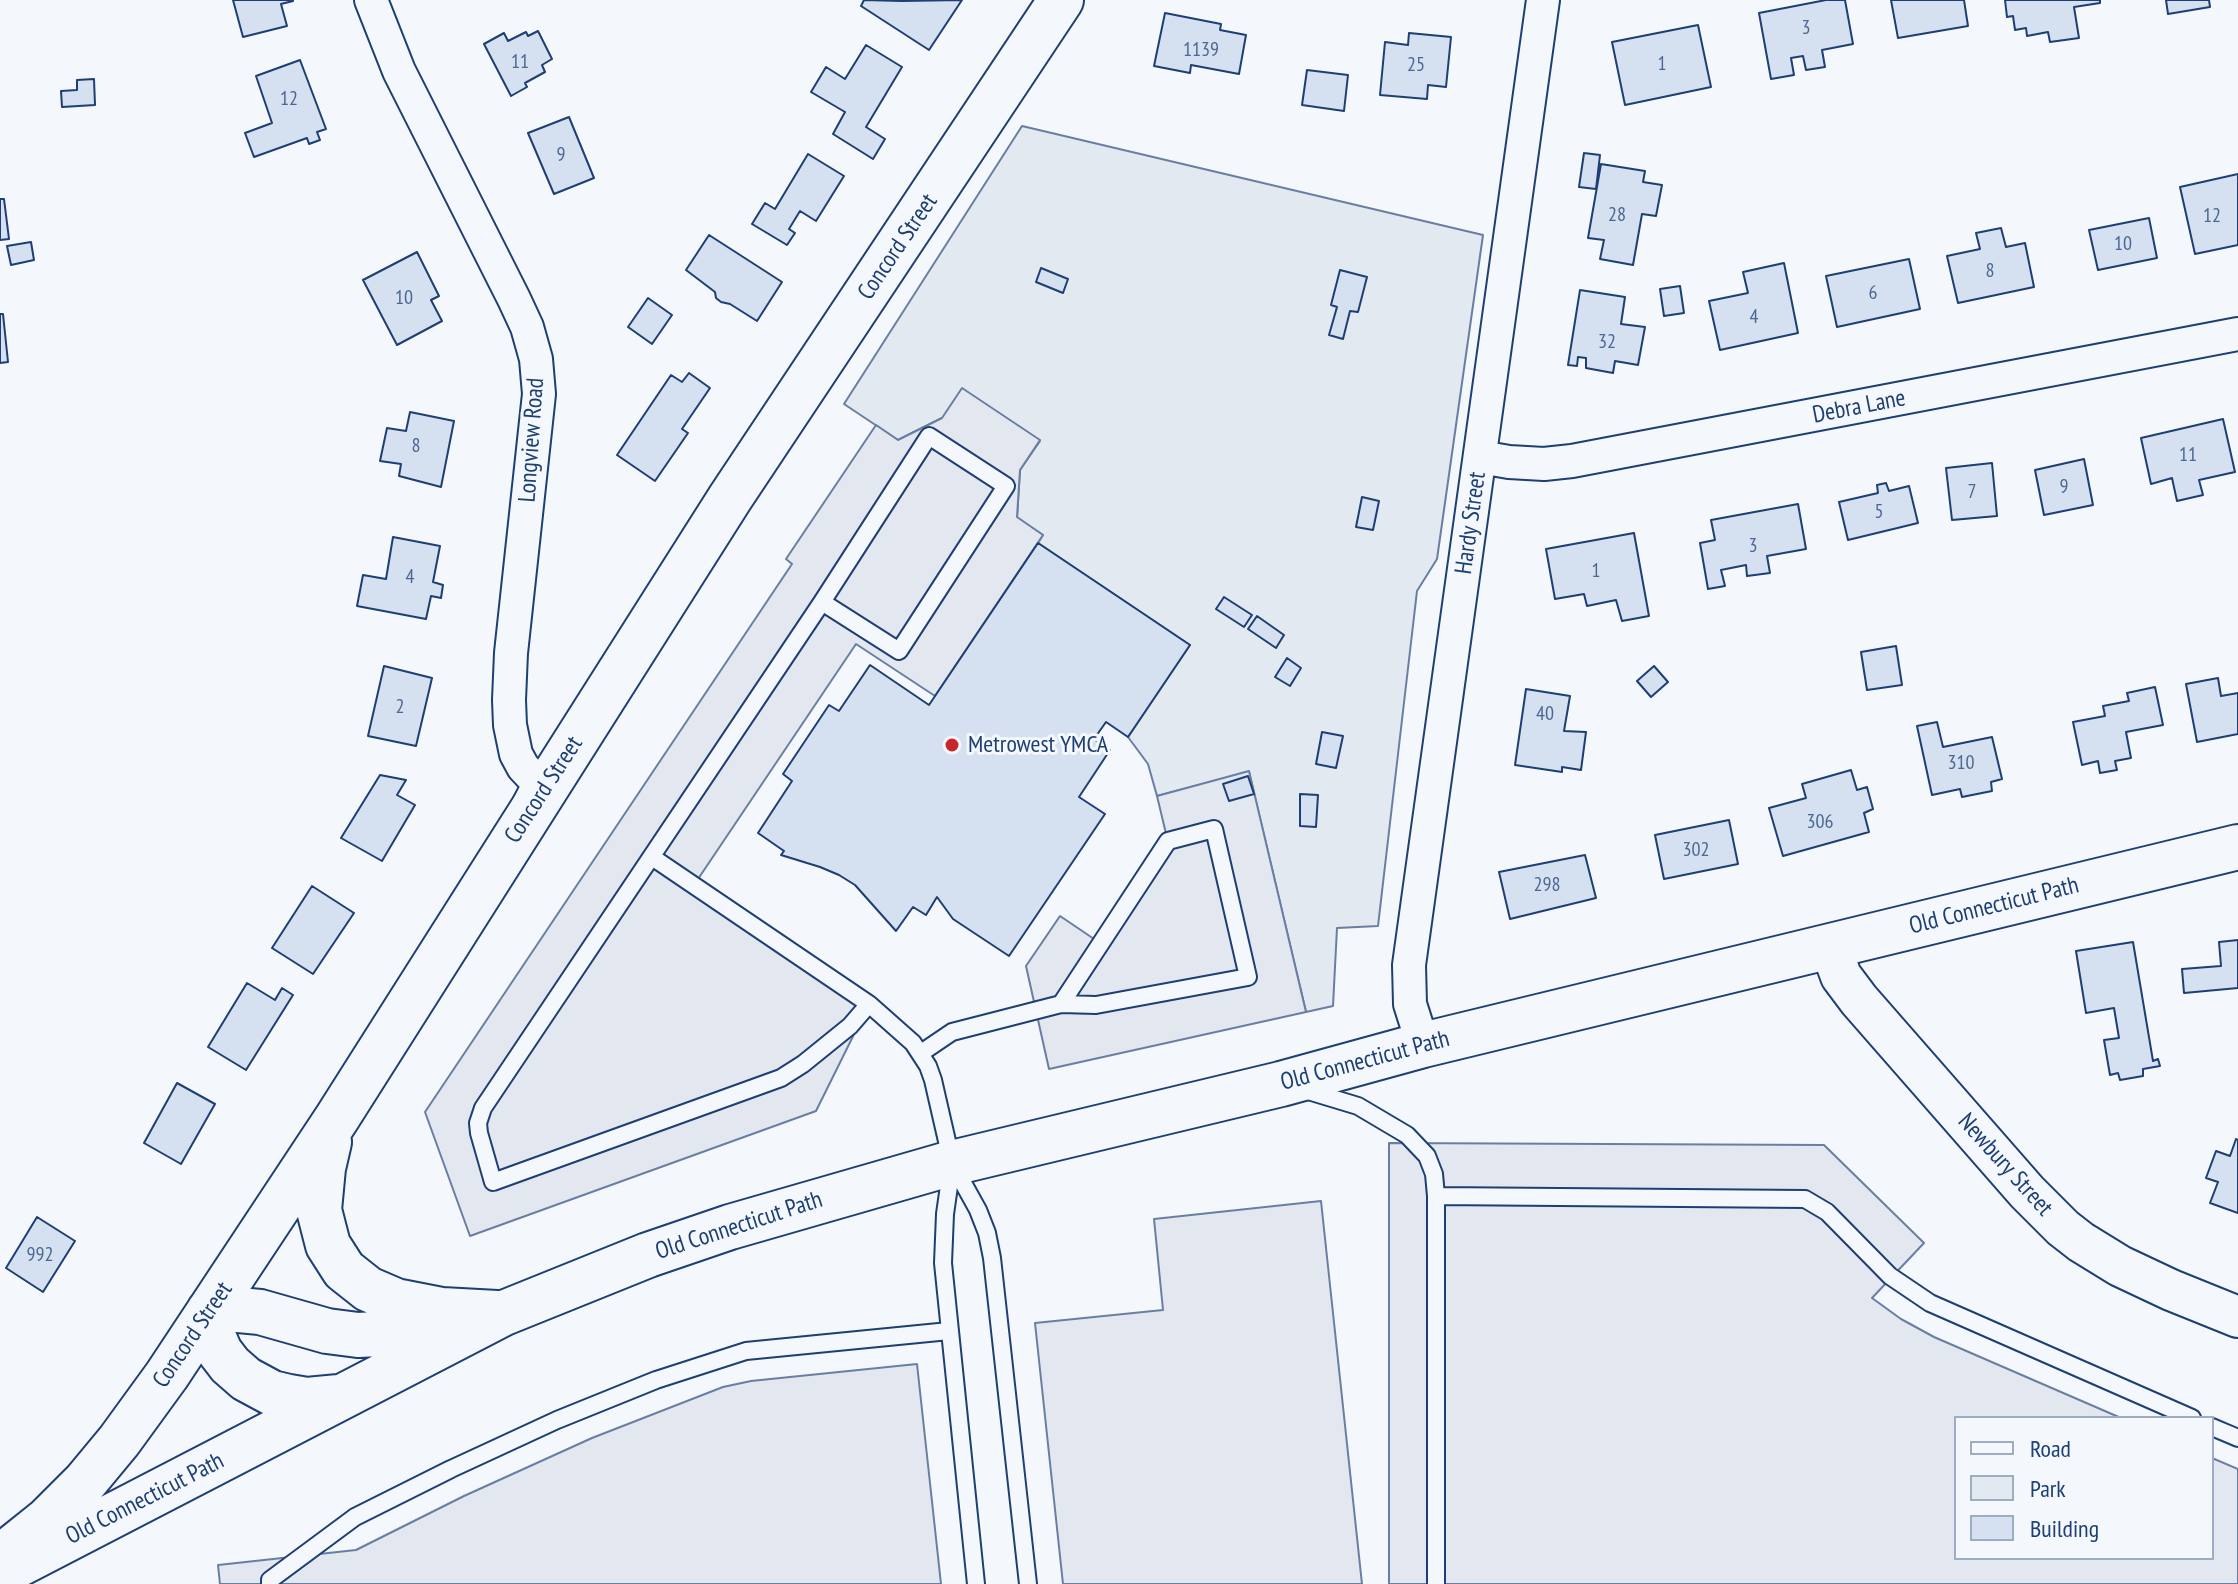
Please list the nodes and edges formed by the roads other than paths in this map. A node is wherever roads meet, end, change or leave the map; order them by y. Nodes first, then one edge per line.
1 (371, 0) edge
2 (1061, 0) edge
3 (1543, 0) edge
4 (2238, 334) edge
5 (1480, 457) junction
6 (822, 602) junction
7 (2238, 847) edge
8 (506, 850) junction
9 (652, 857) junction
10 (1830, 946) junction
11 (869, 1004) junction
12 (1061, 1004) junction
13 (1423, 1045) junction
14 (921, 1053) junction
15 (1281, 1084) junction
16 (337, 1118) junction
17 (952, 1163) junction
18 (1436, 1196) junction
19 (209, 1311) junction
20 (504, 1313) junction
21 (2238, 1317) edge
22 (949, 1331) junction
23 (342, 1397) junction
24 (2187, 1416) edge
25 (2214, 1428) edge
26 (2238, 1438) edge
27 (0, 1557) edge
28 (0, 1574) edge
29 (270, 1584) edge
30 (976, 1584) edge
31 (1028, 1584) edge
32 (1436, 1584) edge

1 - 8 street, Longview Road
2 - 8 main road, Concord Street
3 - 5 street, Hardy Street
4 - 5 street, Debra Lane
5 - 13 street, Hardy Street
6 - 6 lane
6 - 9 lane
7 - 10 main road, Old Connecticut Path
8 - 16 main road, Concord Street
9 - 11 lane
9 - 11 lane
10 - 13 main road, Old Connecticut Path
10 - 21 street, Newbury Street
11 - 14 lane
12 - 12 lane
12 - 14 lane
13 - 15 main road, Old Connecticut Path
14 - 17 lane
15 - 17 main road, Old Connecticut Path
15 - 18 lane
16 - 19 main road, Concord Street
16 - 20 main road
17 - 20 main road, Old Connecticut Path
17 - 22 lane
17 - 31 lane
18 - 24 lane
18 - 32 lane
19 - 20 main road, Old Connecticut Path
19 - 23 main road
19 - 27 main road, Concord Street
20 - 23 main road, Old Connecticut Path
22 - 29 lane
22 - 30 lane
23 - 28 main road, Old Connecticut Path
25 - 26 lane

